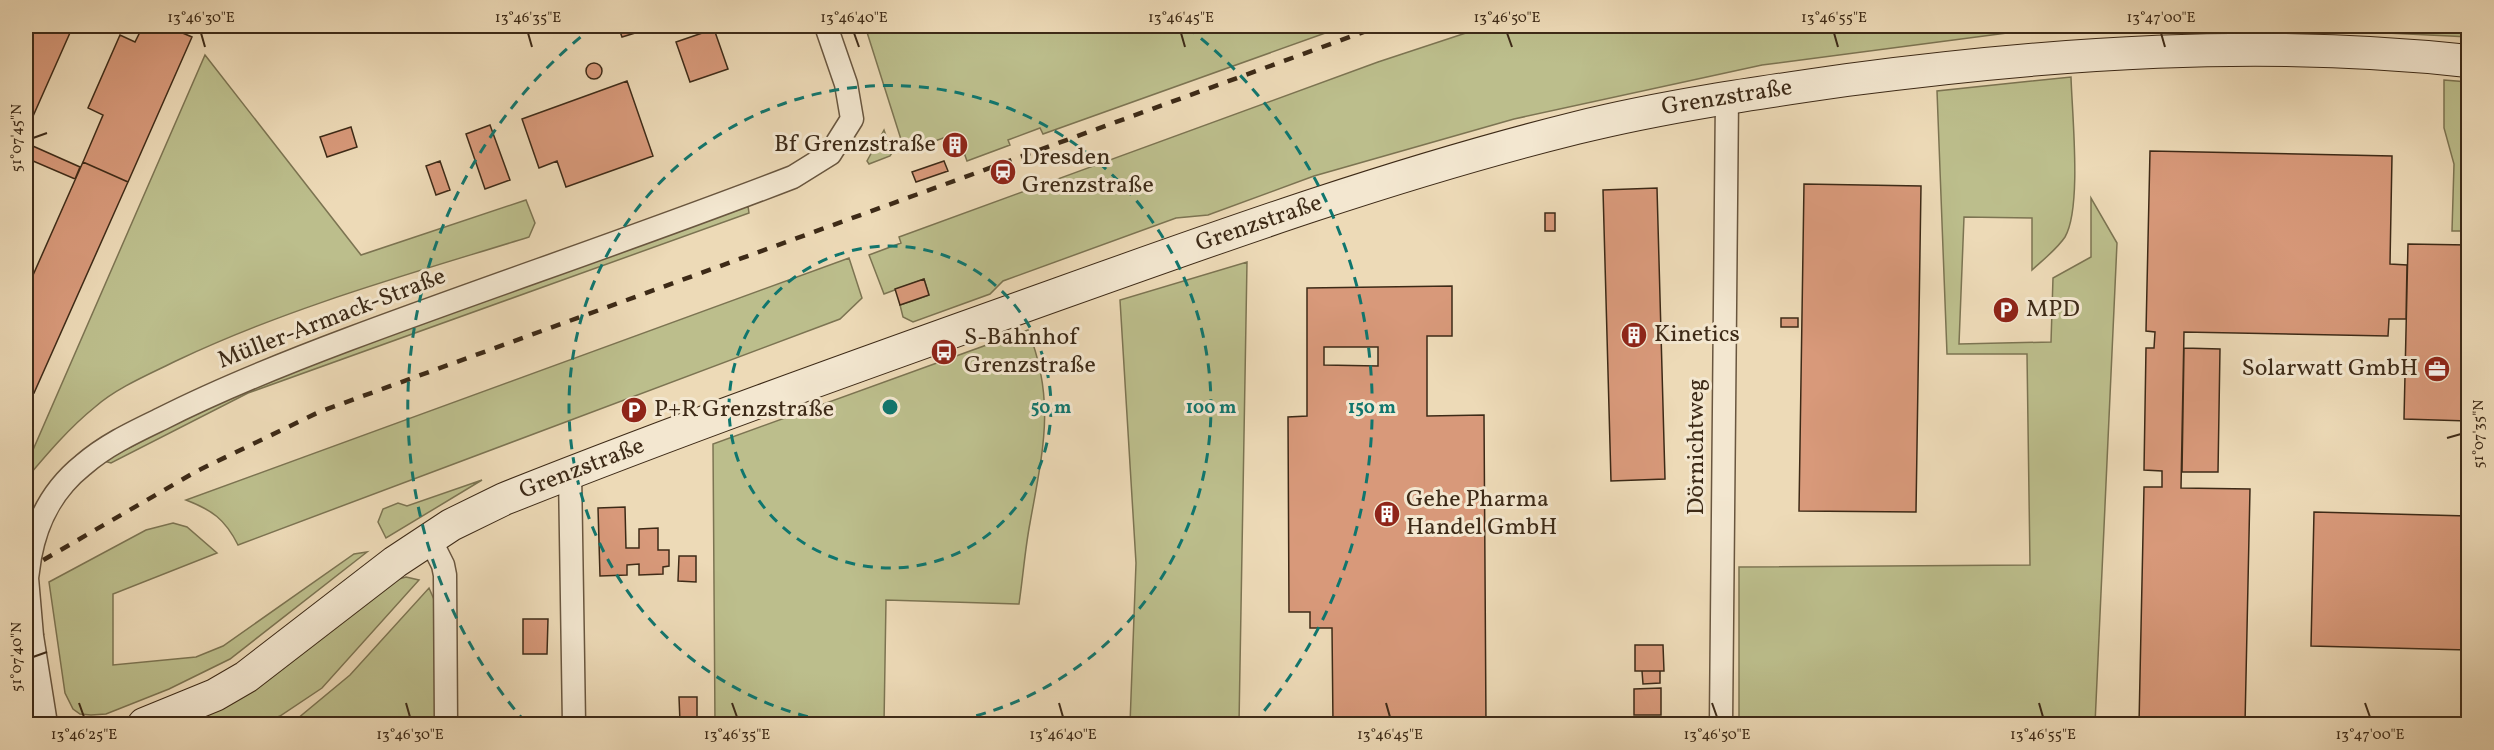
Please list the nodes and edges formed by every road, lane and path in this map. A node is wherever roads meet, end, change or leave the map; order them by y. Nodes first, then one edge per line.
1 (826, 26) edge
2 (2469, 61) edge
3 (1727, 97) junction
4 (570, 472) junction
5 (430, 539) junction
6 (46, 724) edge
7 (144, 724) edge
8 (446, 724) edge
9 (574, 724) edge
10 (1721, 724) edge

1 - 6 street, Müller-Armack-Straße, bridge
2 - 3 main road, Grenzstraße
3 - 4 main road, Grenzstraße
3 - 10 street, Dörnichtweg
4 - 5 main road, Grenzstraße
4 - 9 street
5 - 7 main road, Grenzstraße
5 - 8 street

